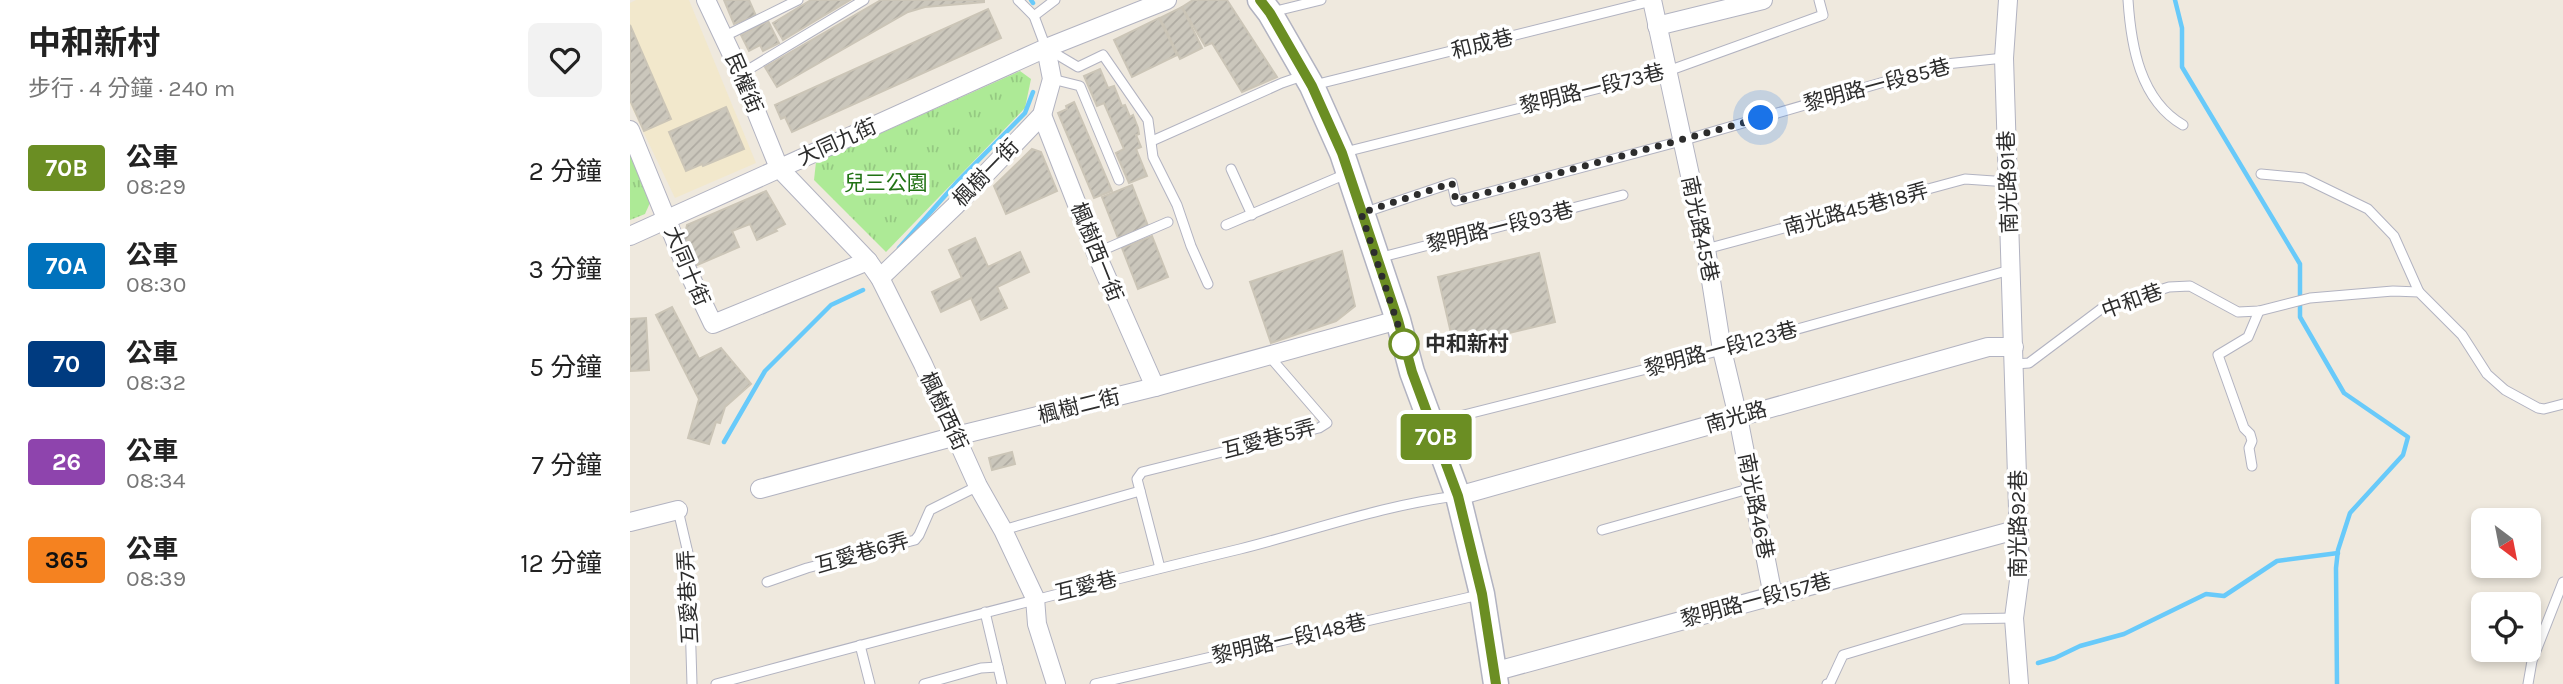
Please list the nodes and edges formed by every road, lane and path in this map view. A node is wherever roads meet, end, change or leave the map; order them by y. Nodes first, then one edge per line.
1 (706, 0) edge
2 (798, 0) edge
3 (864, 0) edge
4 (1018, 0) edge
5 (1055, 0) edge
6 (1167, 0) edge
7 (1321, 0) edge
8 (1763, 0) edge
9 (1819, 0) edge
10 (2008, 0) edge
11 (2128, 0) edge
12 (1652, 1) edge
13 (1265, 6) edge
14 (1034, 16) junction
15 (1657, 26) junction
16 (723, 37) junction
17 (1046, 48) junction
18 (2004, 58) junction
19 (1668, 71) junction
20 (741, 74) junction
21 (1052, 79) junction
22 (1309, 80) junction
23 (1042, 115) junction
24 (2183, 125) dead end
25 (630, 130) edge
26 (1152, 141) junction
27 (1681, 141) junction
28 (1345, 163) junction
29 (779, 168) junction
30 (1231, 169) dead end
31 (2261, 174) dead end
32 (1119, 180) dead end
33 (2008, 182) junction
34 (1623, 195) dead end
35 (1361, 213) junction
36 (1252, 215) junction
37 (667, 218) junction
38 (1168, 222) dead end
39 (1226, 225) dead end
40 (630, 236) edge
41 (1706, 249) junction
42 (1096, 253) junction
43 (1377, 258) junction
44 (868, 261) junction
45 (2010, 270) junction
46 (880, 278) junction
47 (1208, 284) dead end
48 (2419, 292) junction
49 (2259, 311) junction
50 (1398, 320) junction
51 (1722, 350) junction
52 (1268, 354) junction
53 (2015, 356) junction
54 (1155, 387) junction
55 (2563, 404) edge
56 (1738, 416) junction
57 (1431, 423) junction
58 (956, 436) junction
59 (2252, 466) dead end
60 (978, 486) junction
61 (1752, 488) junction
62 (760, 489) dead end
63 (1140, 491) junction
64 (1458, 496) junction
65 (678, 510) joint
66 (630, 522) edge
67 (2019, 529) junction
68 (1003, 530) junction
69 (1602, 530) dead end
70 (1160, 568) junction
71 (767, 582) dead end
72 (2563, 582) edge
73 (1482, 594) junction
74 (1773, 596) junction
75 (1035, 598) junction
76 (985, 612) junction
77 (2014, 618) junction
78 (860, 645) junction
79 (998, 667) junction
80 (1494, 678) edge
81 (692, 684) edge
82 (716, 684) edge
83 (870, 684) edge
84 (924, 684) edge
85 (1002, 684) edge
86 (1056, 684) edge
87 (1095, 684) edge
88 (1827, 684) edge
89 (2019, 684) edge
90 (2528, 684) edge

1 - 16 street, 民權街
2 - 16 lane
3 - 20 lane
4 - 14 lane
5 - 14 lane
6 - 17 street, 大同九街
7 - 13 lane
8 - 15 street
9 - 19 lane, 黎明路一段73巷
10 - 18 street, 南光路91巷
11 - 24 lane
12 - 15 street, 南光路45巷
12 - 22 lane, 和成巷
13 - 22 main road
14 - 17 lane
15 - 19 street, 南光路45巷
16 - 20 street, 民權街
17 - 21 street, 楓樹一街
17 - 26 lane
17 - 29 street, 大同九街
18 - 27 lane, 黎明路一段85巷
18 - 33 street, 南光路91巷
19 - 27 street, 南光路45巷
19 - 28 lane, 黎明路一段73巷
20 - 29 street, 民權街
21 - 23 street, 楓樹一街
21 - 32 lane
22 - 26 lane, 和成巷
22 - 28 main road
23 - 42 street, 楓樹西一街
23 - 46 street, 楓樹一街
25 - 37 street, 大同十街
26 - 47 lane
27 - 35 lane, 黎明路一段85巷
27 - 41 street, 南光路45巷
28 - 35 main road
28 - 36 lane, 黎明路一段73巷
29 - 37 street, 大同九街
29 - 44 street, 楓樹西街
30 - 36 lane
31 - 48 lane
33 - 41 lane, 南光路45巷18弄
33 - 45 street, 南光路91巷
34 - 43 lane, 黎明路一段93巷
35 - 43 main road
36 - 39 lane, 黎明路一段73巷
37 - 40 street, 大同九街
37 - 44 street, 大同十街
38 - 42 lane
41 - 51 street, 南光路45巷
42 - 54 street, 楓樹西一街
43 - 50 main road
44 - 46 street, 楓樹西街
45 - 51 lane, 黎明路一段123巷
45 - 53 street, 南光路91巷
46 - 58 street, 楓樹西街
48 - 49 lane, 中和巷
48 - 55 lane
49 - 53 lane, 中和巷
49 - 59 lane
50 - 52 street, 楓樹二街
50 - 57 main road
51 - 56 street, 南光路45巷
51 - 57 lane, 黎明路一段123巷
52 - 54 street, 楓樹二街
52 - 63 lane, 互愛巷5弄
53 - 56 street, 南光路
53 - 67 street, 南光路92巷
54 - 58 street, 楓樹二街
56 - 61 street, 南光路46巷
56 - 64 street, 南光路
57 - 64 main road
58 - 60 street, 楓樹西街
58 - 62 street, 楓樹二街
60 - 68 street, 楓樹西街
60 - 71 lane, 互愛巷6弄
61 - 69 lane
61 - 74 street, 南光路46巷
63 - 68 lane
63 - 70 lane
64 - 70 lane, 互愛巷
64 - 73 main road
65 - 66 street
65 - 81 lane, 互愛巷7弄
67 - 74 street, 黎明路一段157巷
67 - 77 street, 南光路92巷
68 - 75 street, 楓樹西街
70 - 75 lane, 互愛巷
72 - 90 lane
73 - 80 main road
73 - 87 lane, 黎明路一段148巷
74 - 80 street, 黎明路一段157巷
75 - 76 lane, 互愛巷
75 - 86 street, 楓樹西街
76 - 78 lane, 互愛巷
76 - 79 lane
77 - 88 lane
77 - 89 street, 南光路92巷
78 - 82 lane, 互愛巷
78 - 83 lane
79 - 84 lane
79 - 85 lane

